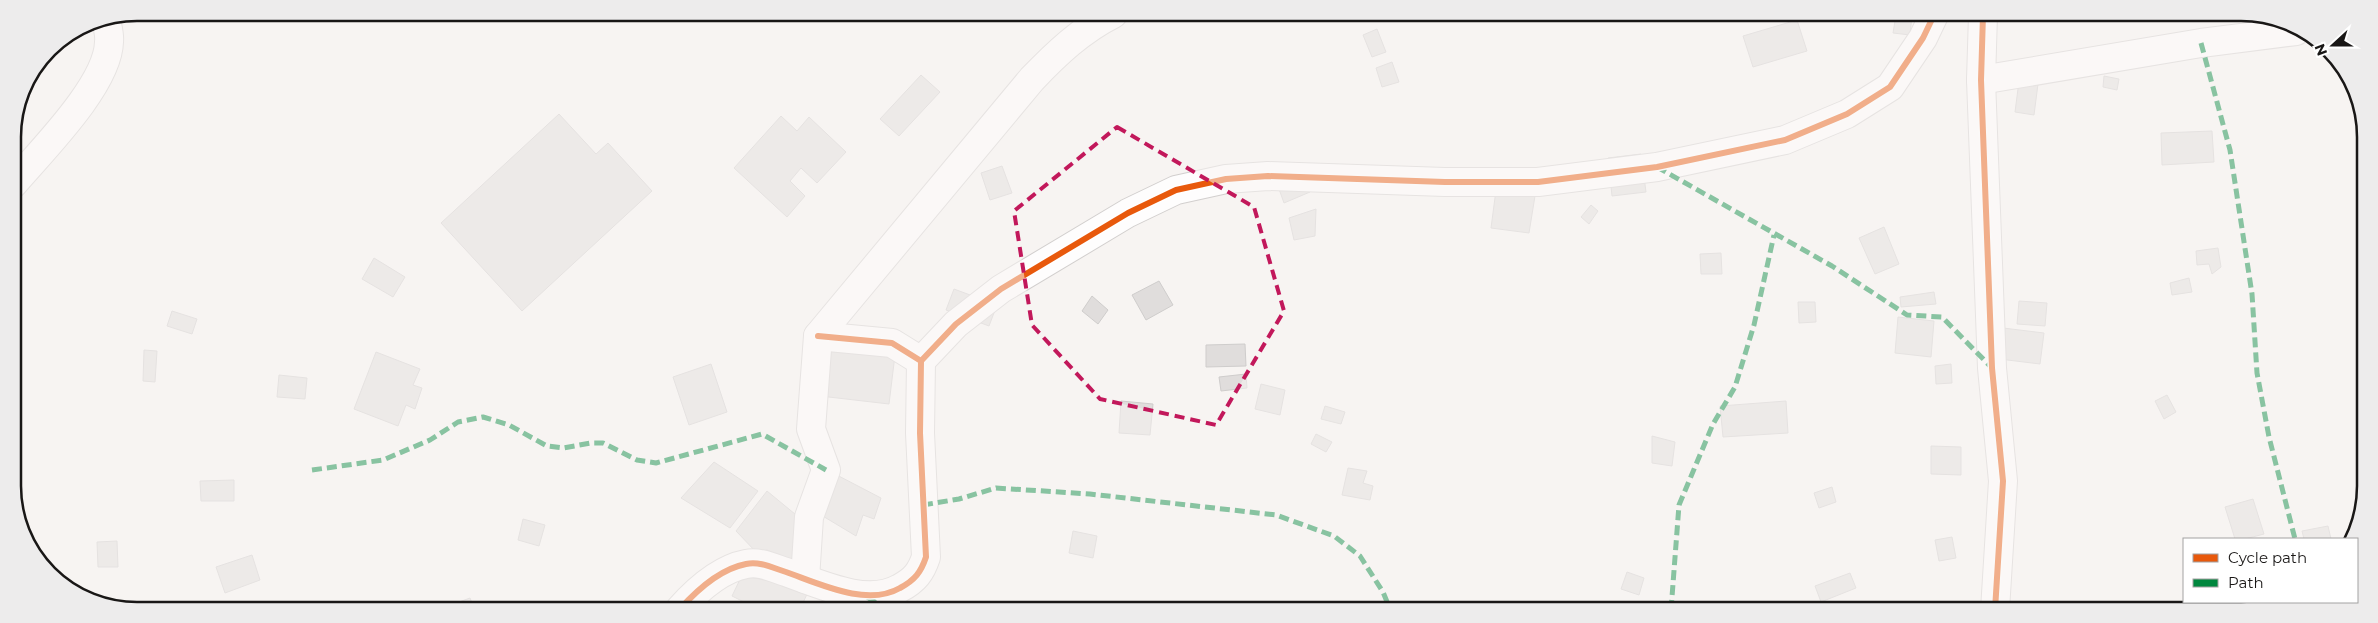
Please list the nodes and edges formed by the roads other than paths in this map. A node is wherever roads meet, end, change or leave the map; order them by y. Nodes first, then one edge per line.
1 (1098, 21) edge
2 (1931, 21) edge
3 (1982, 21) edge
4 (107, 25) edge
5 (2290, 33) edge
6 (1981, 80) junction
7 (21, 174) edge
8 (818, 336) junction
9 (921, 362) junction
10 (805, 579) junction
11 (687, 602) edge
12 (1995, 602) edge

1 - 8 street
2 - 9 street
3 - 6 street
4 - 7 street
5 - 6 street
6 - 12 street
8 - 9 street
8 - 10 street
9 - 10 street
10 - 11 street

